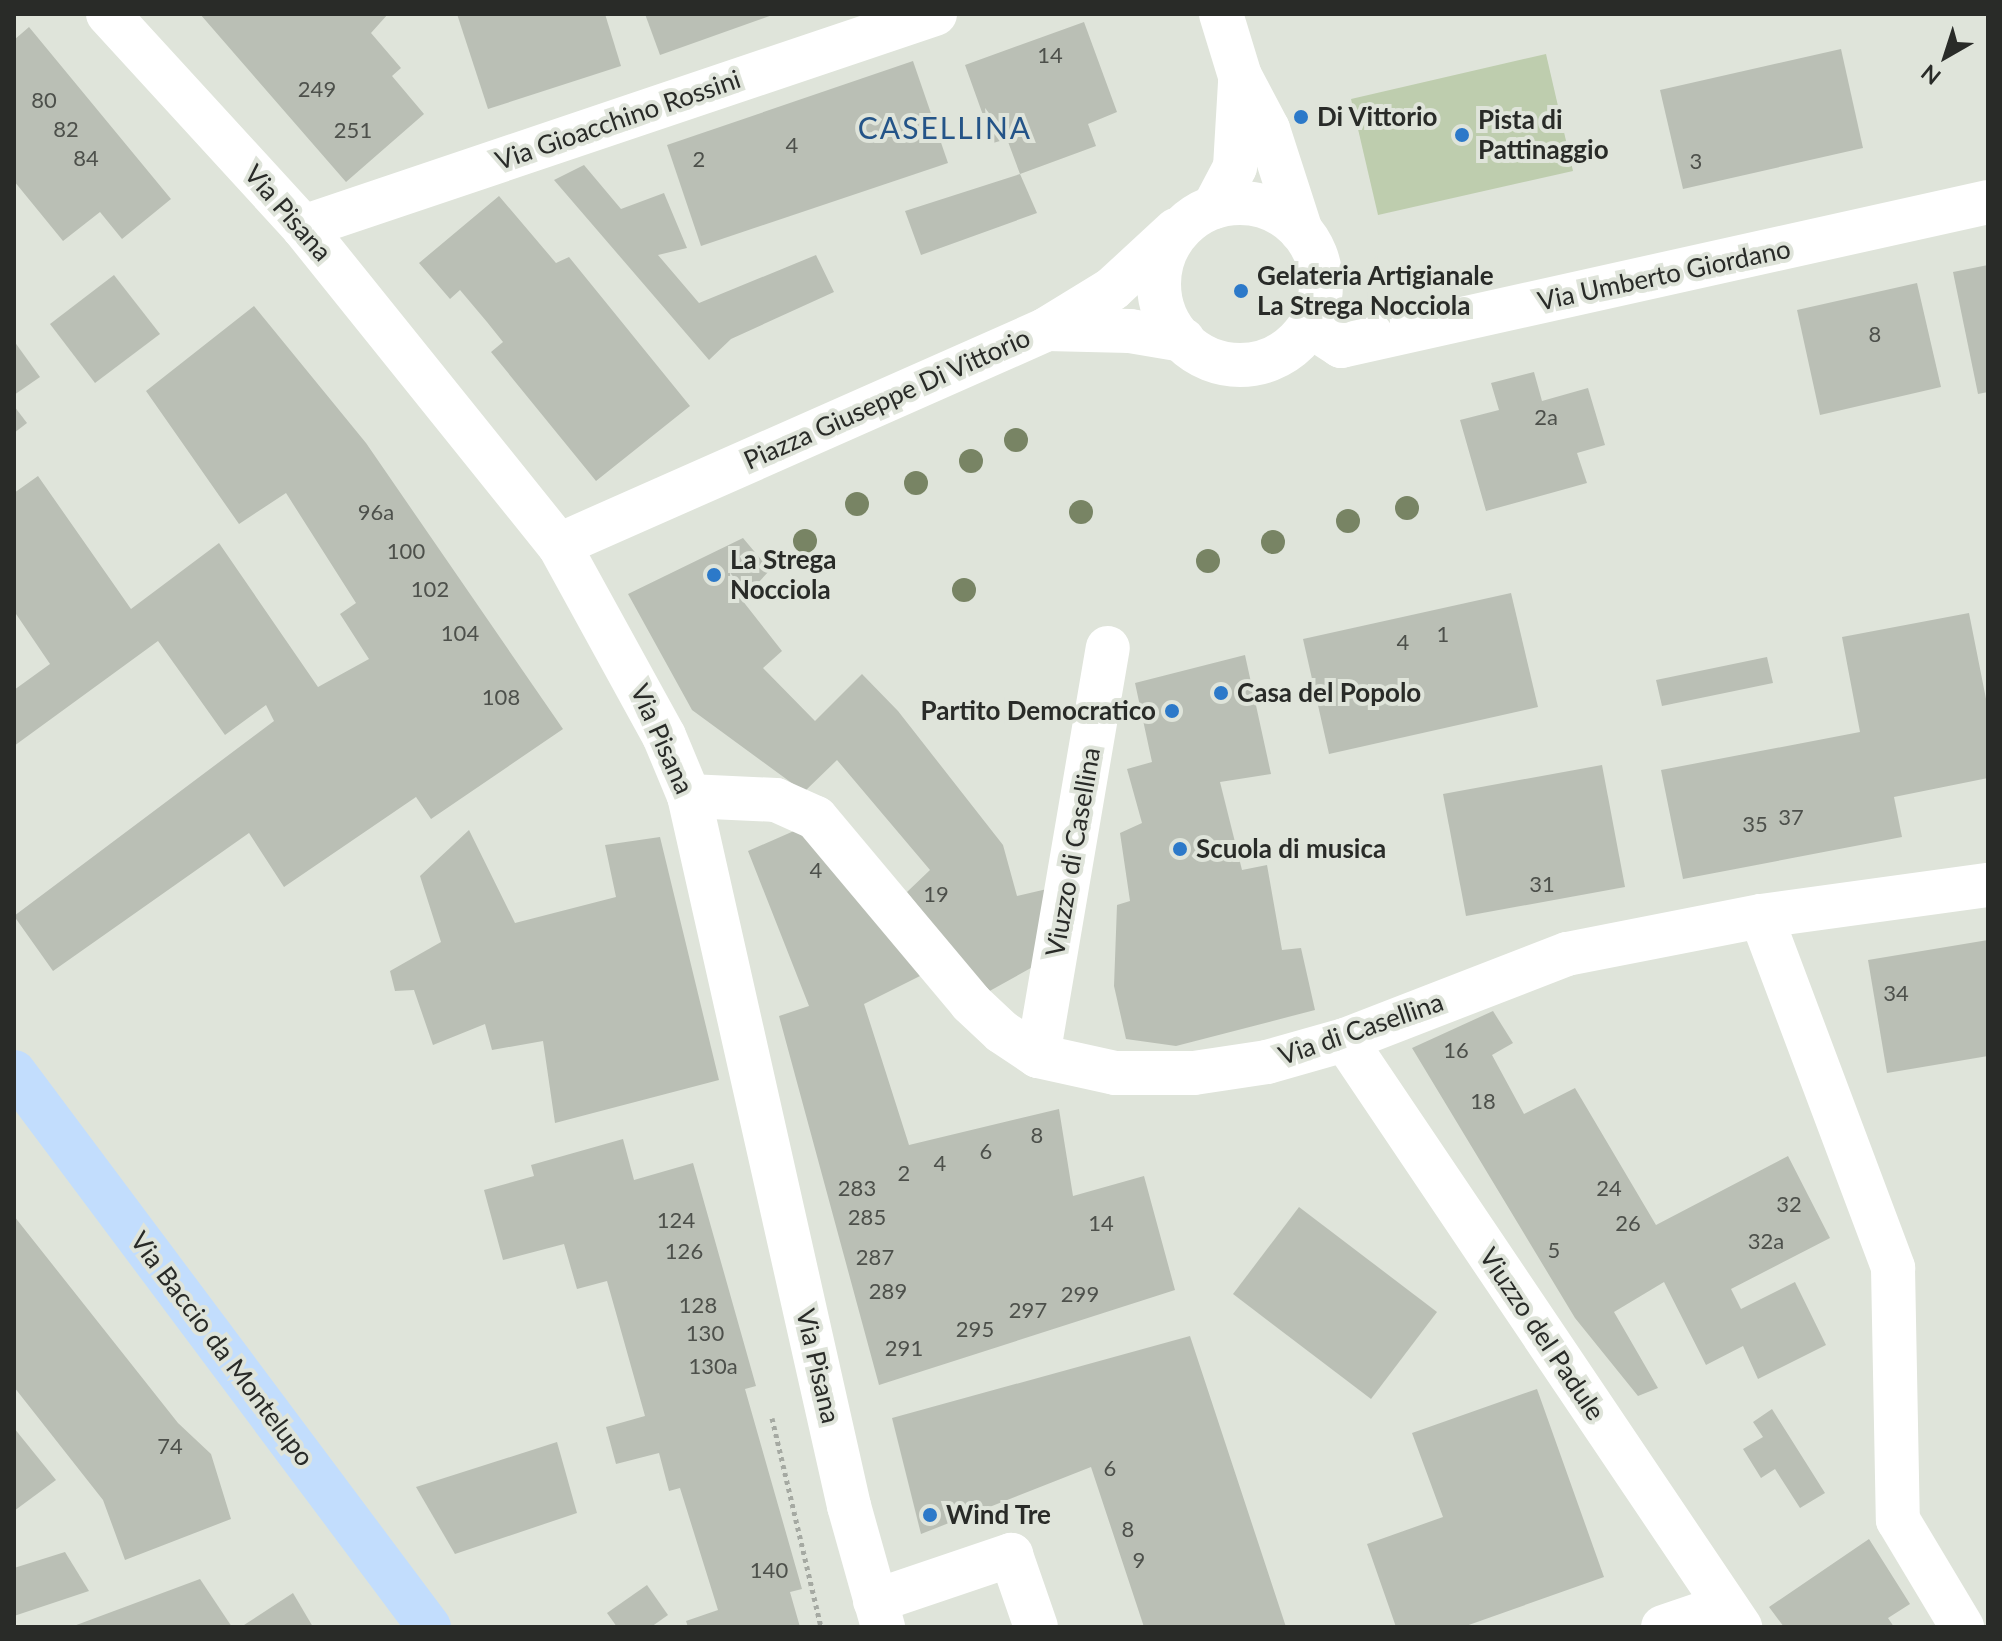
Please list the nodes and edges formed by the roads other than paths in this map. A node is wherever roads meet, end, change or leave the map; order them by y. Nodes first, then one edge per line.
1 (108, 14) edge
2 (935, 14) edge
3 (1221, 14) edge
4 (1240, 76) junction
5 (1988, 202) edge
6 (1214, 207) junction
7 (303, 227) junction
8 (1176, 230) junction
9 (1301, 231) junction
10 (1045, 330) junction
11 (1326, 337) junction
12 (1183, 340) junction
13 (559, 545) junction
14 (1108, 648) dead end
15 (689, 796) junction
16 (1988, 885) edge
17 (1761, 916) junction
18 (1345, 1040) junction
19 (1038, 1056) junction
20 (14, 1072) edge
21 (879, 1614) edge
22 (1732, 1617) edge
23 (429, 1627) edge
24 (1036, 1627) edge
25 (1663, 1627) edge
26 (1962, 1627) edge

1 - 7 street, Via Pisana
2 - 7 street, Via Gioacchino Rossini
3 - 4 street
4 - 6 street
4 - 9 street
5 - 11 street, Via Umberto Giordano
6 - 8 street, Piazza Giuseppe Di Vittorio
6 - 9 street, Piazza Giuseppe Di Vittorio
7 - 13 street, Via Pisana
8 - 10 street, Piazza Giuseppe Di Vittorio
8 - 12 street
9 - 11 street
10 - 12 street, Piazza Giuseppe Di Vittorio
10 - 13 street, Piazza Giuseppe Di Vittorio
11 - 12 street, Piazza Giuseppe Di Vittorio
13 - 15 street, Via Pisana
14 - 19 street, Viuzzo di Casellina
15 - 19 street, Via di Casellina
15 - 21 street, Via Pisana
16 - 17 street, Via di Casellina
17 - 18 street, Via di Casellina
17 - 26 street
18 - 19 street, Via di Casellina
18 - 22 street, Viuzzo del Padule
20 - 23 main road, Via Baccio da Montelupo
21 - 24 street
22 - 25 street

